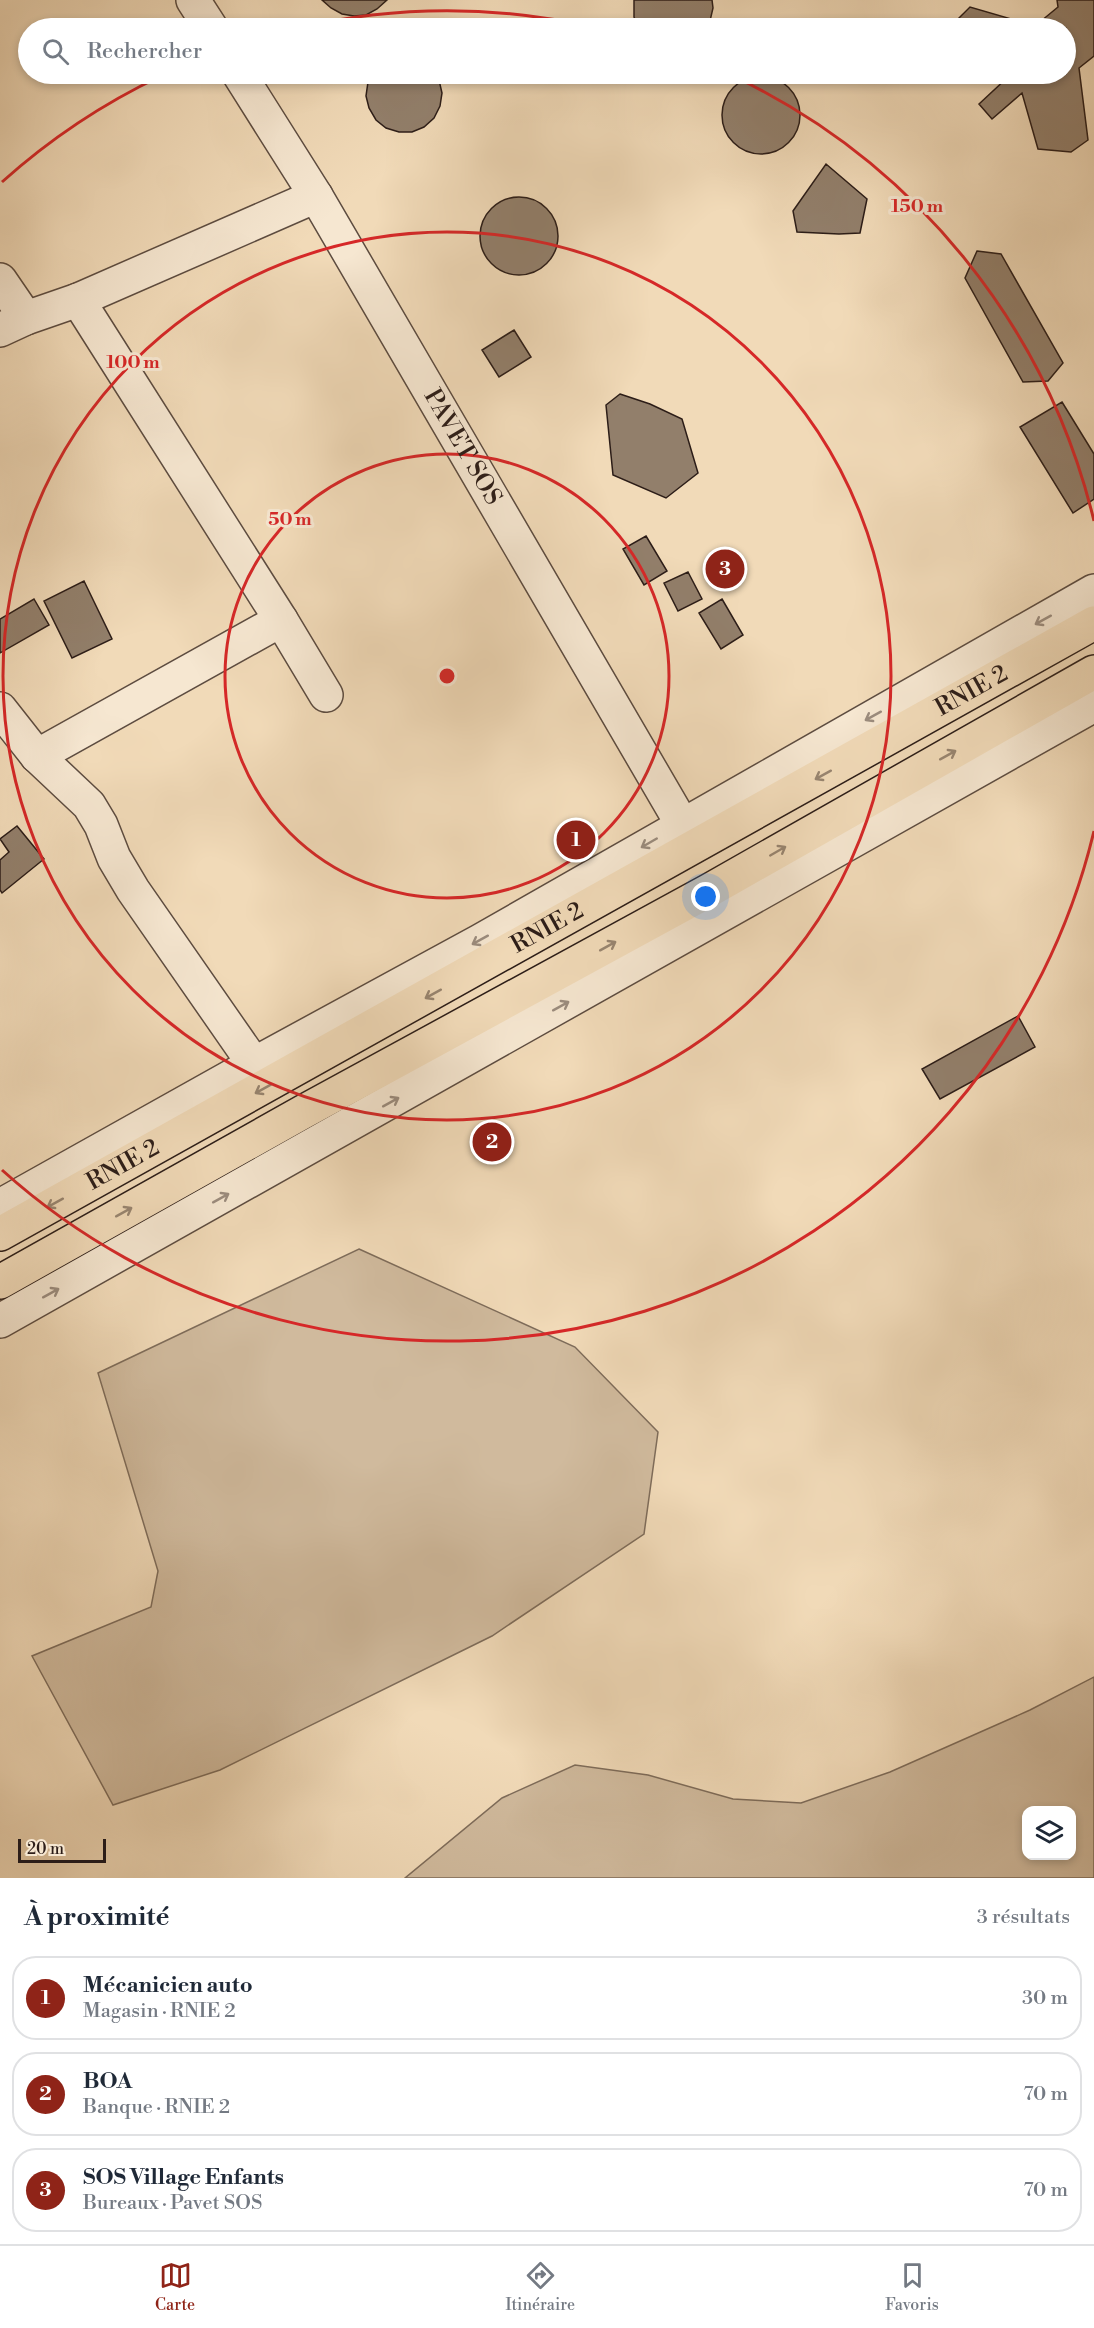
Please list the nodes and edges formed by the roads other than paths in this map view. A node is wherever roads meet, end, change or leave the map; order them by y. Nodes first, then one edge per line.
1 (193, 0) edge
2 (205, 18) edge
3 (245, 84) edge
4 (316, 196) junction
5 (0, 280) edge
6 (78, 300) junction
7 (13, 324) edge
8 (1094, 591) edge
9 (281, 620) junction
10 (1094, 624) edge
11 (1094, 672) edge
12 (326, 695) dead end
13 (1094, 705) edge
14 (0, 709) edge
15 (37, 756) junction
16 (682, 824) junction
17 (254, 1064) junction
18 (0, 1206) edge
19 (0, 1234) edge
20 (0, 1282) edge
21 (0, 1321) edge

1 - 2 street
3 - 4 street, PAVET SOS
4 - 6 street
4 - 16 street, PAVET SOS
5 - 7 street
6 - 7 street
6 - 9 street
8 -> 16 street
9 - 12 street
9 - 15 street
10 -> 19 highway, RNIE 2 / RNIE 2
20 -> 11 highway, RNIE 2 / RNIE 2
21 -> 13 street
14 - 15 street
15 - 17 street
16 -> 17 street
17 - 18 street

